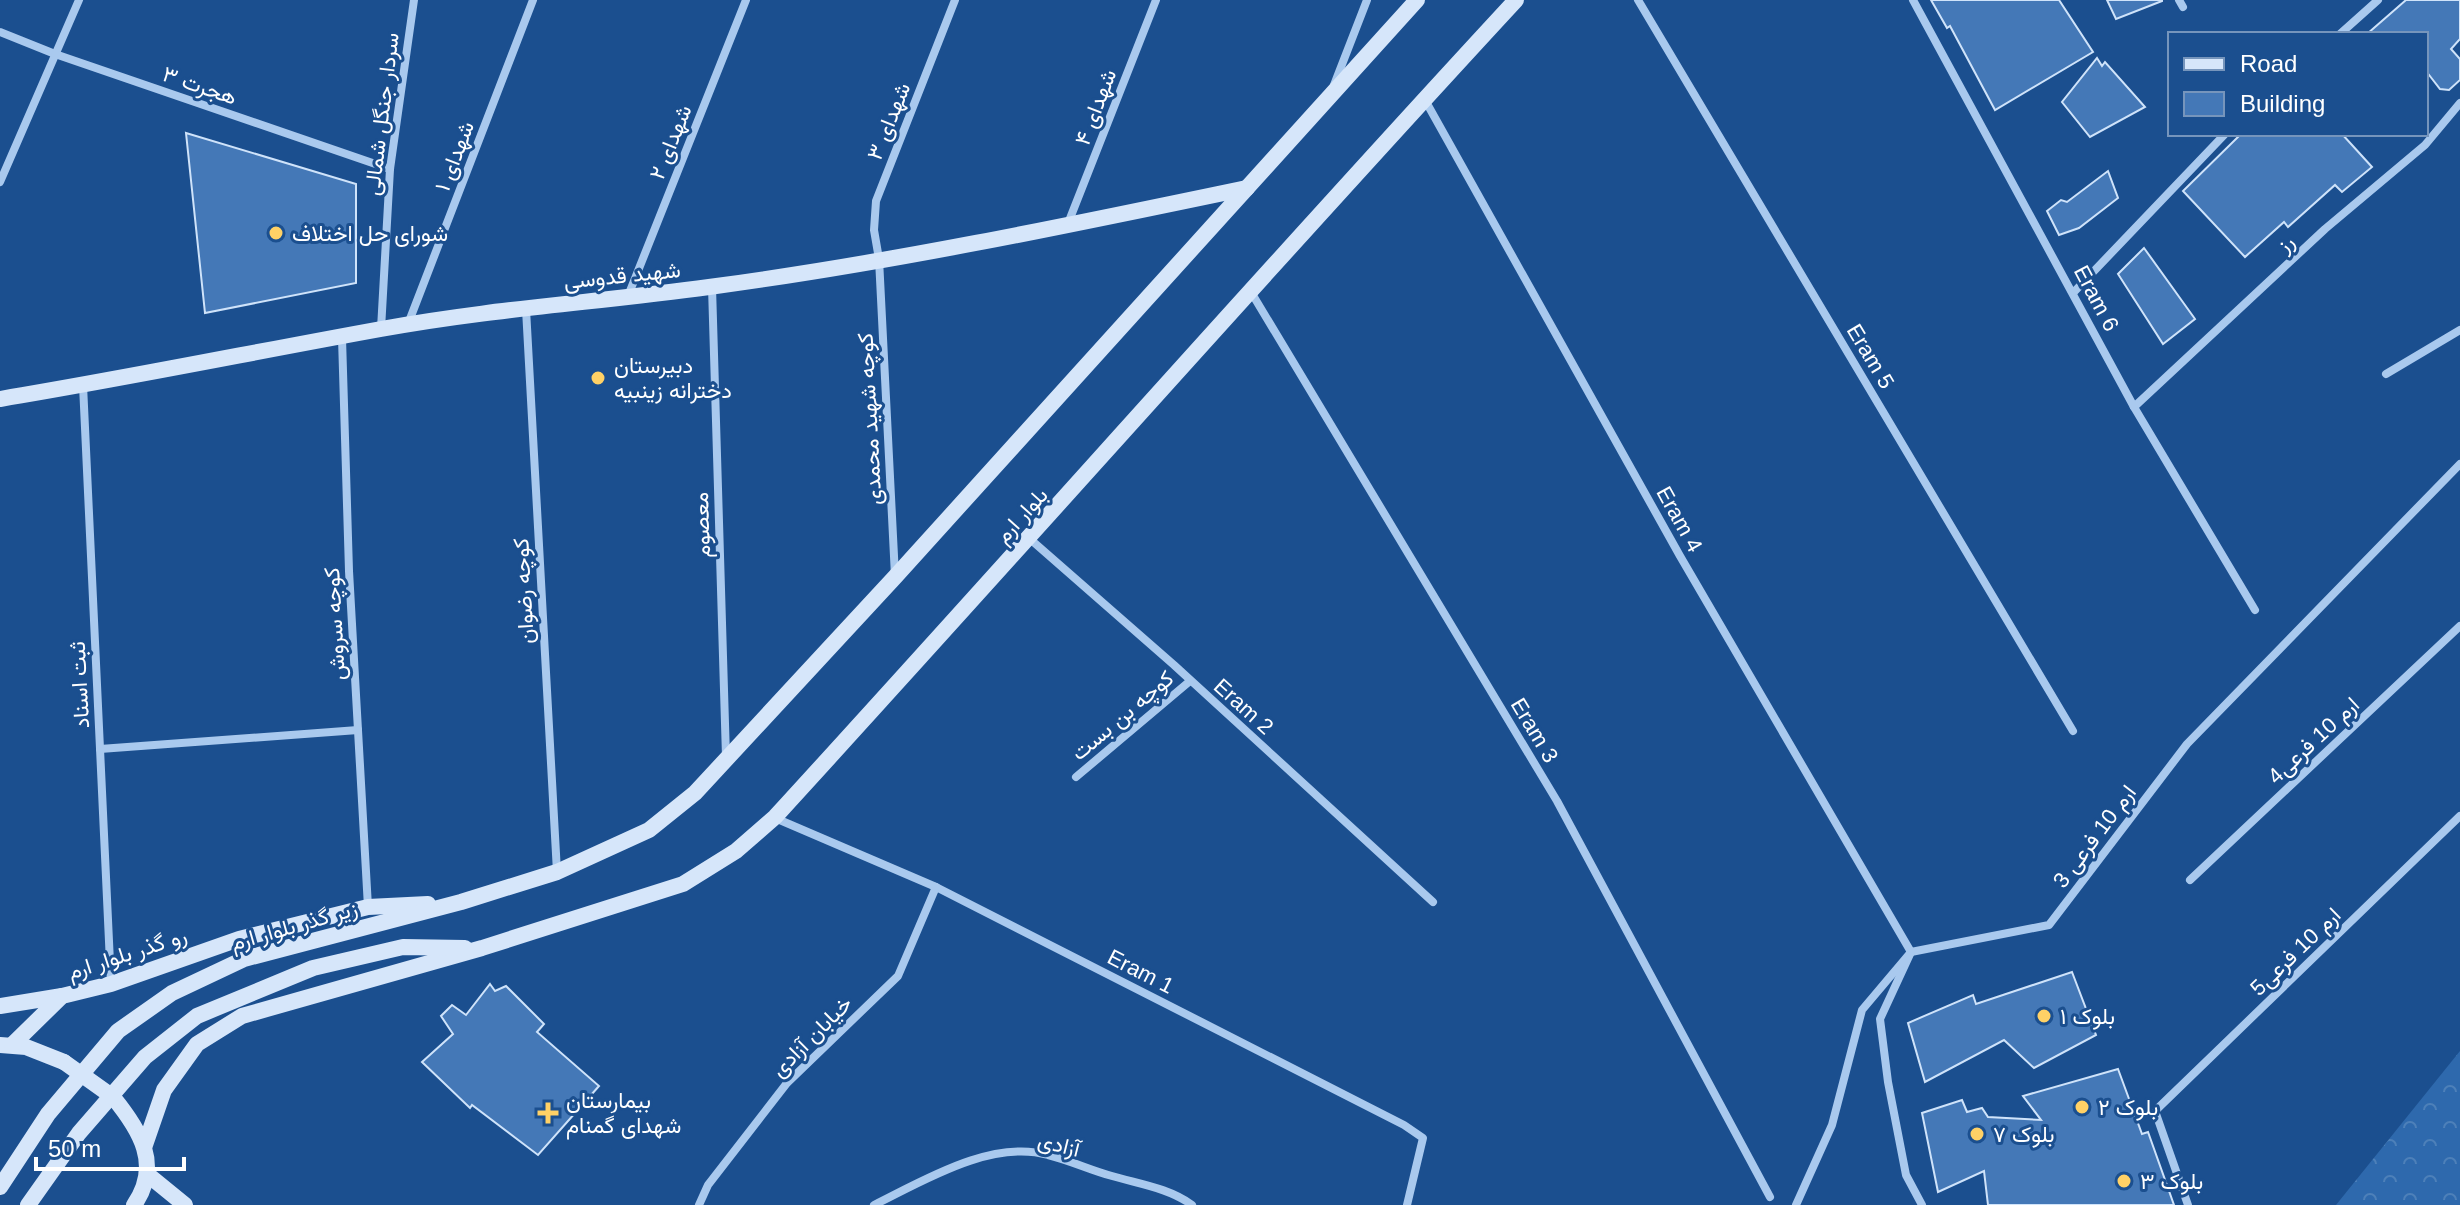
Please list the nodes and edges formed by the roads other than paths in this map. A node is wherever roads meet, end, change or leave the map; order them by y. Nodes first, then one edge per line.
1 (79, 0) edge
2 (414, 0) edge
3 (533, 0) edge
4 (746, 0) edge
5 (955, 0) edge
6 (1156, 0) edge
7 (1367, 0) edge
8 (1417, 0) edge
9 (1516, 0) edge
10 (1638, 0) edge
11 (1913, 0) edge
12 (2378, 0) edge
13 (0, 32) edge
14 (2342, 32) edge
15 (55, 54) junction
16 (1329, 98) junction
17 (1424, 99) junction
18 (2460, 103) edge
19 (2223, 136) edge
20 (390, 169) junction
21 (0, 182) edge
22 (1247, 188) junction
23 (1067, 226) junction
24 (879, 259) junction
25 (712, 287) junction
26 (1251, 292) junction
27 (2073, 293) junction
28 (628, 297) junction
29 (526, 308) junction
30 (408, 325) junction
31 (381, 329) junction
32 (2460, 330) edge
33 (342, 338) junction
34 (2386, 374) dead end
35 (83, 384) junction
36 (0, 401) edge
37 (2134, 407) junction
38 (2460, 464) edge
39 (1030, 539) junction
40 (895, 577) junction
41 (2255, 610) dead end
42 (2460, 626) edge
43 (1190, 681) junction
44 (358, 730) junction
45 (2073, 731) dead end
46 (100, 749) junction
47 (726, 761) junction
48 (1076, 777) dead end
49 (2460, 816) edge
50 (775, 817) junction
51 (557, 872) junction
52 (2190, 880) dead end
53 (936, 887) junction
54 (461, 902) junction
55 (1433, 902) dead end
56 (368, 907) junction
57 (482, 948) junction
58 (1911, 952) junction
59 (111, 984) junction
60 (62, 996) junction
61 (0, 1006) edge
62 (4, 1044) edge
63 (145, 1145) junction
64 (147, 1174) junction
65 (0, 1187) edge
66 (1770, 1197) dead end
67 (28, 1205) edge
68 (134, 1205) edge
69 (185, 1205) edge
70 (699, 1205) edge
71 (874, 1205) edge
72 (1192, 1205) edge
73 (1407, 1205) edge
74 (1796, 1205) edge
75 (1922, 1205) edge
76 (2188, 1205) edge

1 - 15 street
2 - 20 street, سردار جنگل شمالی
3 - 30 street, شهدای ۱
4 - 28 street, شهدای ۲
5 - 24 street, شهدای ۳
6 - 23 street, شهدای ۴
7 - 16 street
8 - 16 main road
9 - 17 main road, بلوار ارم
10 - 45 street, Eram 5
11 - 27 street, Eram 6
12 - 14 street
13 - 15 street, هجرت ۳
15 - 20 street, هجرت ۳
15 - 21 street
16 - 22 main road
17 - 26 main road, بلوار ارم
17 - 58 street, Eram 4
18 - 37 street, رز
19 - 27 street
20 - 31 street, سردار جنگل شمالی
22 - 23 main road, شهید قدوسی
22 - 40 main road
23 - 24 main road, شهید قدوسی
24 - 25 main road, شهید قدوسی
24 - 40 street, کوچه شهید محمدی
25 - 28 main road, شهید قدوسی
25 - 47 street, معصوم
26 - 39 main road, بلوار ارم
26 - 66 street, Eram 3
27 - 37 street, Eram 6
28 - 29 main road, شهید قدوسی
29 - 30 main road, شهید قدوسی
29 - 51 street, کوچه رضوان
30 - 31 main road, شهید قدوسی
31 - 33 main road, شهید قدوسی
32 - 34 street
33 - 35 main road, شهید قدوسی
33 - 44 street, کوچه سروش
35 - 36 main road, شهید قدوسی
35 - 46 street, ثبت اسناد
37 - 41 street, Eram 6
38 - 58 street, ارم 10 فرعی 3
39 - 43 street, Eram 2
39 - 50 main road, بلوار ارم
40 - 47 main road
42 - 52 street, ارم 10 فرعی4
43 - 48 street, کوچه بن بست
43 - 55 street, Eram 2
44 - 46 street
44 - 56 street, کوچه سروش
46 - 59 street, ثبت اسناد
47 - 51 main road
49 - 76 street, ارم 10 فرعی5
50 - 53 street, Eram 1
50 - 57 main road, بلوار ارم
51 - 54 main road
53 - 70 street, خیابان آزادی
53 - 73 street, Eram 1
54 - 56 main road, رو گذر بلوار ارم
54 - 65 main road, زیر گذر بلوار ارم
56 - 59 main road, رو گذر بلوار ارم
57 - 63 main road, بلوار ارم
57 - 67 main road
58 - 74 street
58 - 75 street
59 - 60 main road, رو گذر بلوار ارم
60 - 61 main road
60 - 62 main road, رو گذر بلوار ارم
62 - 63 main road, bridge
63 - 64 main road
64 - 68 main road
64 - 69 main road
71 - 72 street, آزادی

